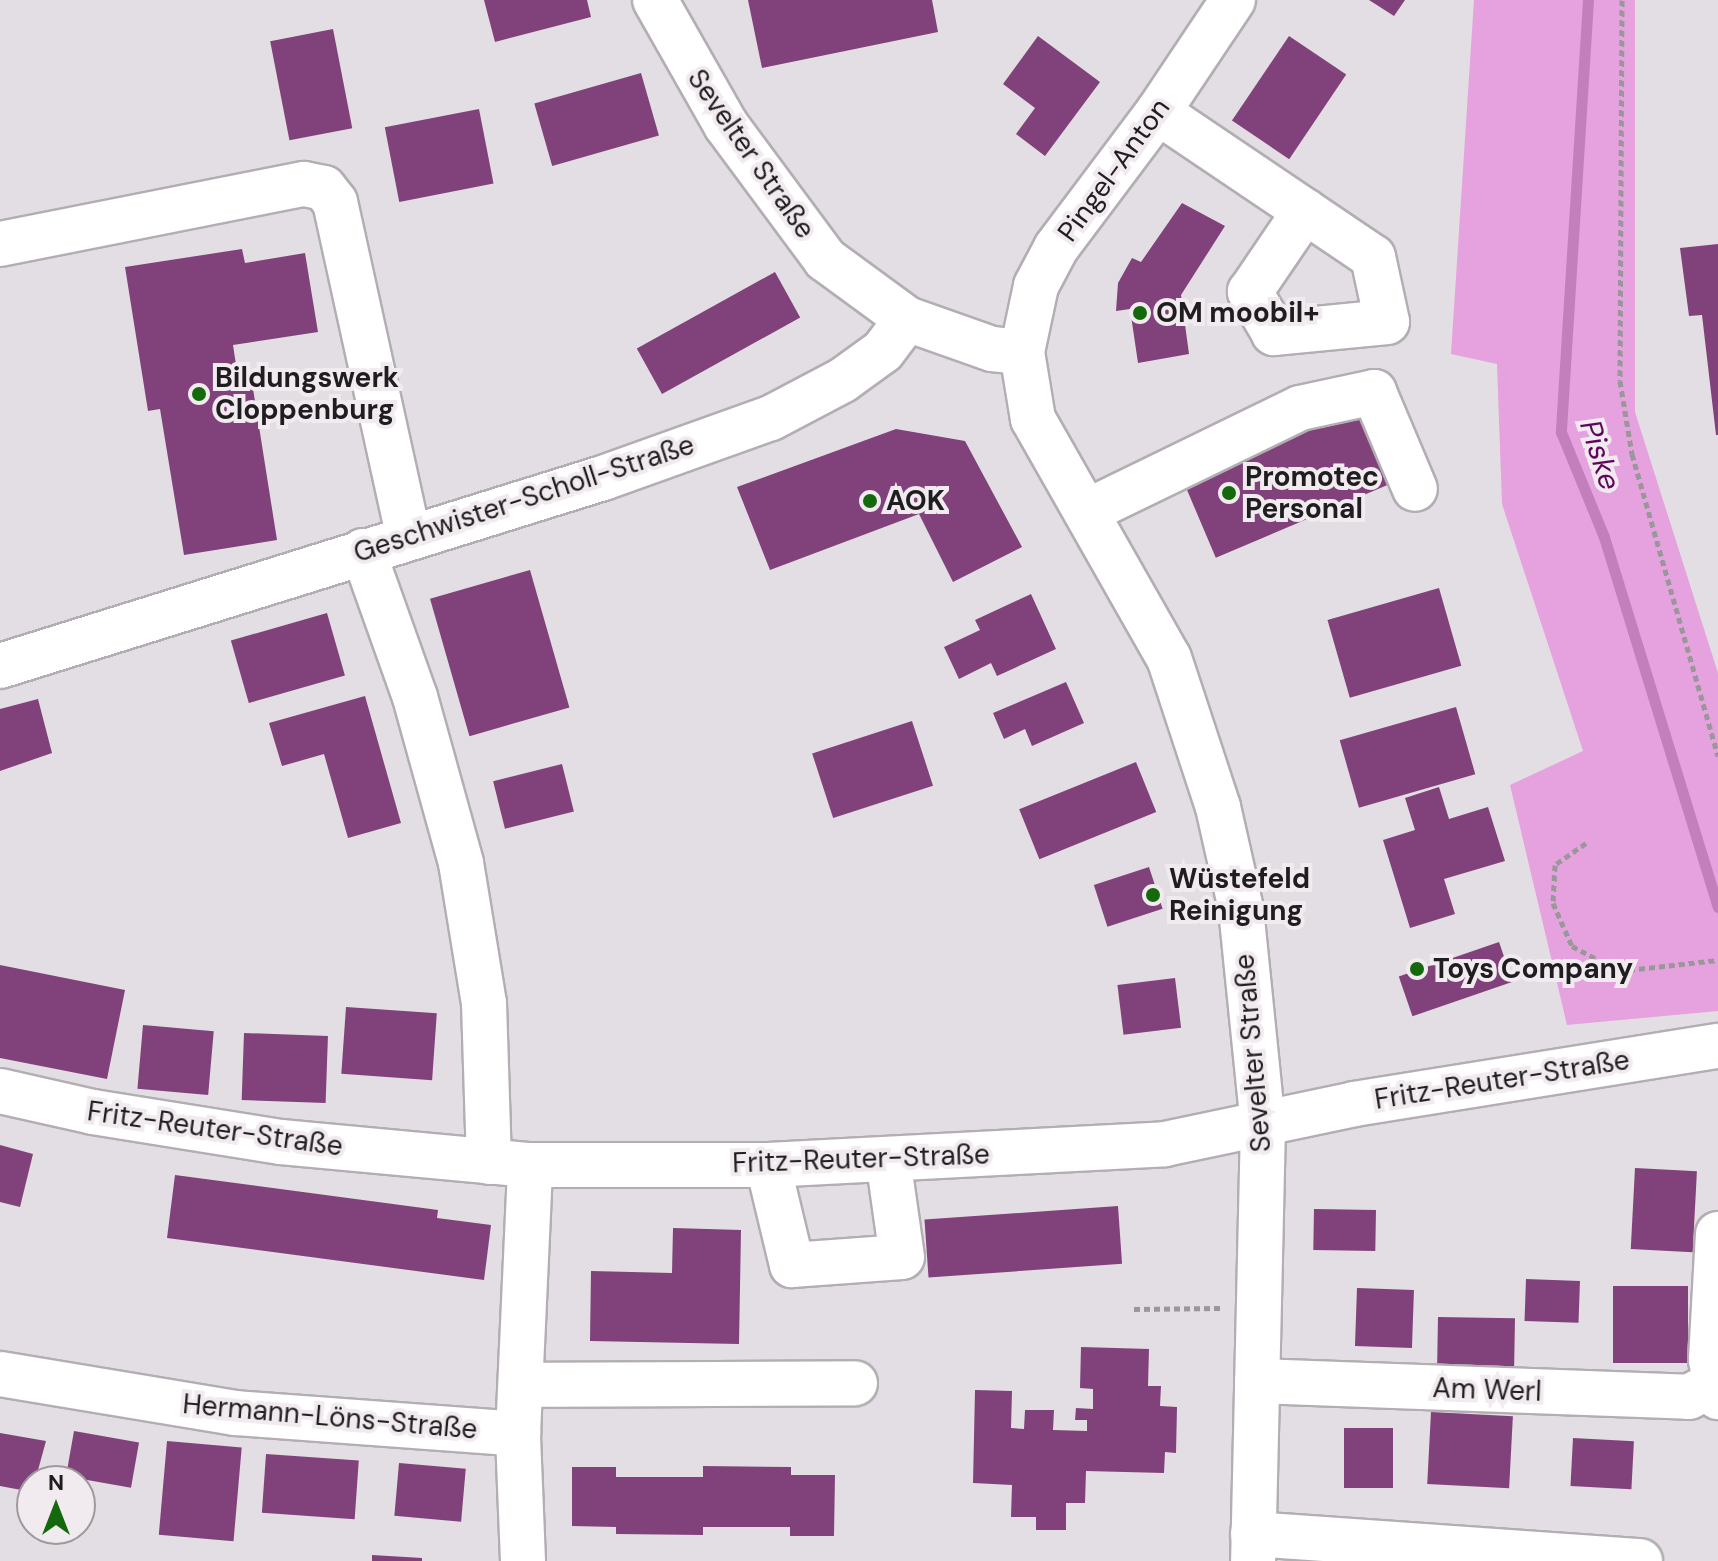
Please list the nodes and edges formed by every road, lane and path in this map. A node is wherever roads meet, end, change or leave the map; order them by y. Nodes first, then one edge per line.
1 (655, 0) edge
2 (1233, 0) edge
3 (1622, 0) edge
4 (1158, 112) junction
5 (1305, 211) dead end
6 (0, 244) edge
7 (907, 319) junction
8 (1022, 352) junction
9 (1415, 489) dead end
10 (1088, 511) junction
11 (408, 535) junction
12 (363, 551) junction
13 (0, 666) edge
14 (1718, 756) edge
15 (1586, 843) dead end
16 (1718, 960) edge
17 (1718, 1046) edge
18 (0, 1091) edge
19 (1263, 1125) junction
20 (888, 1159) junction
21 (509, 1163) junction
22 (768, 1165) junction
23 (1718, 1234) edge
24 (1260, 1307) junction
25 (1134, 1309) dead end
26 (0, 1374) edge
27 (1257, 1381) junction
28 (855, 1383) dead end
29 (521, 1385) junction
30 (1716, 1387) edge
31 (518, 1434) junction
32 (1253, 1548) edge
33 (523, 1561) edge
34 (1640, 1561) edge

1 - 7 street, Sevelter Straße
2 - 4 street, Pingel-Anton
3 - 14 path
4 - 5 street
4 - 8 street, Pingel-Anton
6 - 11 street
7 - 8 street
7 - 11 street, Geschwister-Scholl-Straße
8 - 10 street, Sevelter Straße
9 - 10 street
10 - 19 street, Sevelter Straße
11 - 12 street, Geschwister-Scholl-Straße
12 - 13 street, Geschwister-Scholl-Straße
12 - 21 street
15 - 16 path
17 - 19 street, Fritz-Reuter-Straße
18 - 21 street, Fritz-Reuter-Straße
19 - 20 street, Fritz-Reuter-Straße
19 - 24 street, Sevelter Straße
20 - 22 street, Fritz-Reuter-Straße
20 - 22 street
21 - 22 street, Fritz-Reuter-Straße
21 - 29 street
23 - 30 street, Am Werl
24 - 25 path
24 - 27 street, Sevelter Straße
26 - 31 street, Hermann-Löns-Straße
27 - 30 street, Am Werl
27 - 32 street, Sevelter Straße
28 - 29 street
29 - 31 street
31 - 33 street
32 - 34 street

